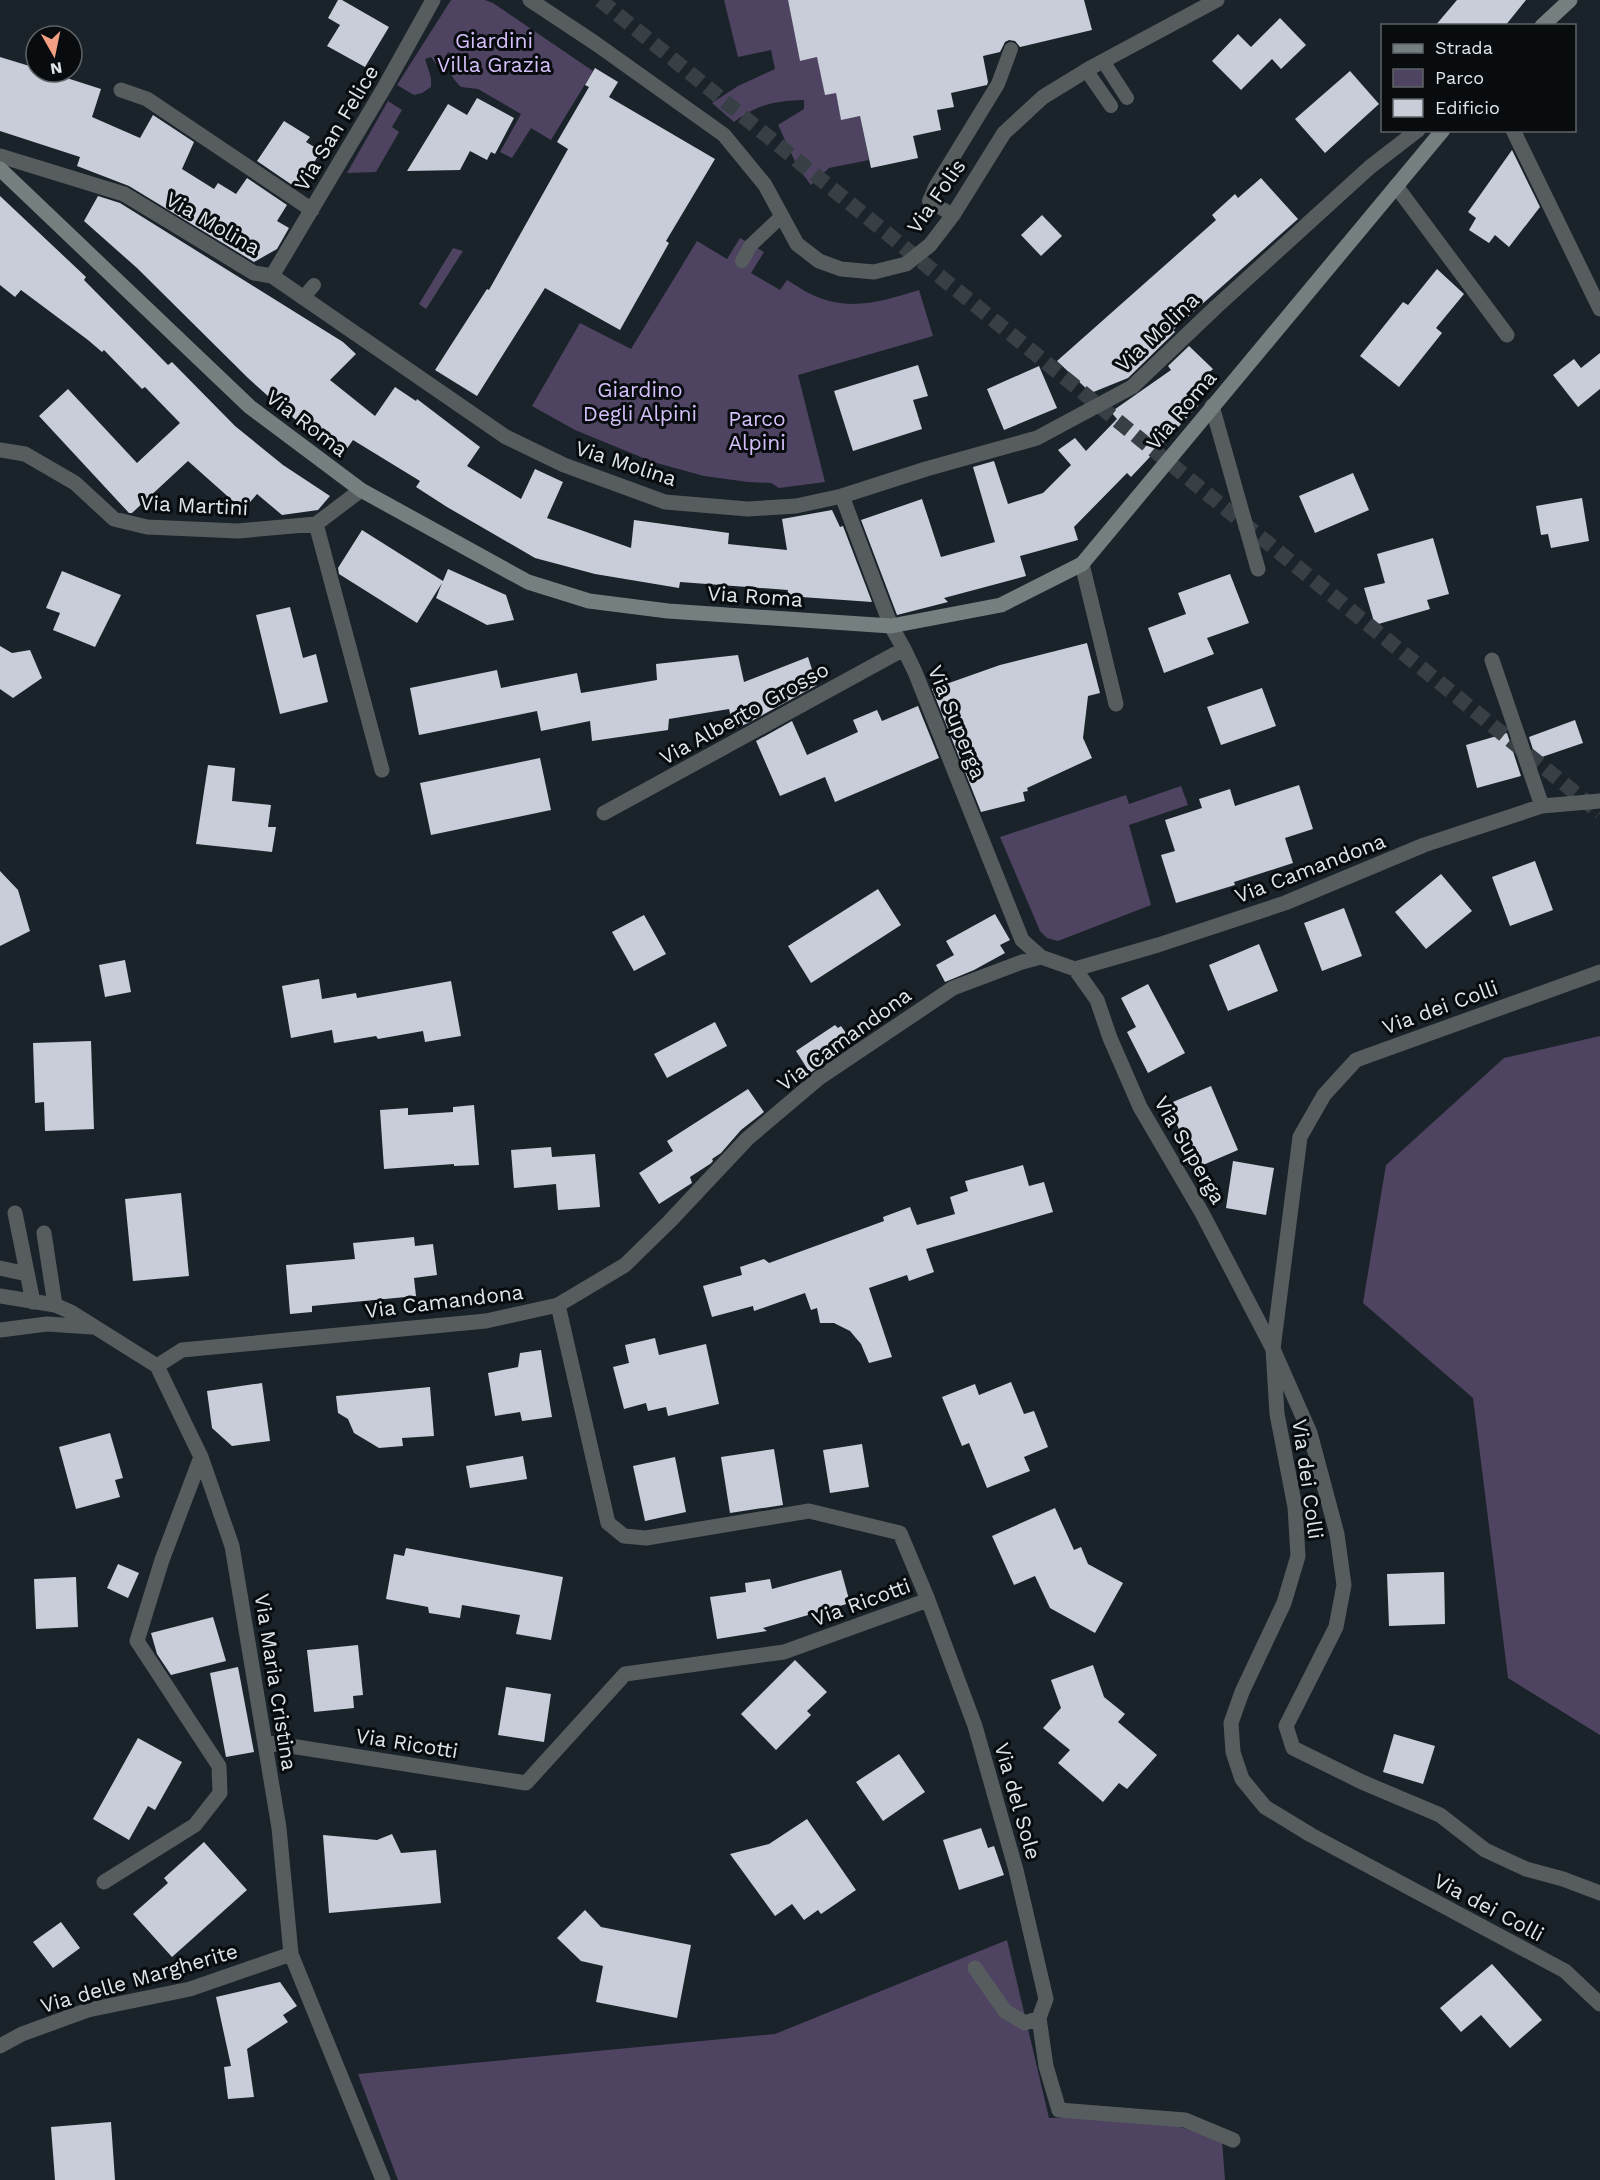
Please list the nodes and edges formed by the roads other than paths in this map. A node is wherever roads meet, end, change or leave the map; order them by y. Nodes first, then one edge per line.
1 (433, 0) edge
2 (530, 0) edge
3 (1217, 0) edge
4 (1570, 0) edge
5 (1544, 24) edge
6 (1011, 49) dead end
7 (1103, 61) junction
8 (1086, 70) junction
9 (122, 90) dead end
10 (1127, 98) dead end
11 (1111, 106) dead end
12 (1415, 132) edge
13 (1441, 132) edge
14 (1514, 132) edge
15 (0, 156) edge
16 (0, 169) edge
17 (1396, 186) junction
18 (312, 210) junction
19 (953, 215) junction
20 (782, 216) junction
21 (742, 261) dead end
22 (272, 276) junction
23 (314, 285) dead end
24 (303, 298) junction
25 (1600, 309) edge
26 (1507, 335) dead end
27 (1212, 406) junction
28 (0, 450) edge
29 (361, 490) junction
30 (842, 496) junction
31 (316, 524) junction
32 (1082, 564) junction
33 (1258, 569) dead end
34 (891, 626) junction
35 (904, 649) junction
36 (1492, 660) dead end
37 (1116, 704) dead end
38 (382, 770) dead end
39 (1600, 801) edge
40 (1542, 806) junction
41 (604, 813) dead end
42 (1041, 957) junction
43 (1075, 969) junction
44 (1600, 972) edge
45 (15, 1213) dead end
46 (44, 1233) dead end
47 (0, 1268) edge
48 (27, 1274) junction
49 (0, 1296) edge
50 (33, 1302) junction
51 (55, 1305) junction
52 (558, 1305) junction
53 (94, 1327) junction
54 (0, 1330) edge
55 (1274, 1349) junction
56 (157, 1366) junction
57 (201, 1457) junction
58 (928, 1600) junction
59 (265, 1742) junction
60 (104, 1882) dead end
61 (1600, 1893) edge
62 (291, 1954) junction
63 (975, 1968) dead end
64 (1600, 2004) edge
65 (1039, 2018) junction
66 (0, 2046) edge
67 (1233, 2140) dead end
68 (381, 2179) edge

1 - 18 street, Via San Felice
2 - 20 street, Via Folis
3 - 7 street, Via Folis
4 - 5 main road
6 - 19 lane
7 - 8 street, Via Folis
7 - 10 lane
8 - 11 lane
8 - 19 street, Via Folis
9 - 18 street
12 - 30 street, Via Molina
13 - 17 main road, Via Roma
14 - 25 street
15 - 22 street, Via Molina
16 - 29 main road, Via Roma
17 - 26 street
17 - 27 main road, Via Roma
18 - 22 street, Via San Felice
19 - 20 street, Via Folis
20 - 21 lane
22 - 24 street, Via Molina
23 - 24 lane
24 - 30 street, Via Molina
27 - 32 main road, Via Roma
27 - 33 street
28 - 31 street, Via Martini
29 - 31 street
29 - 34 main road, Via Roma
30 - 34 street, Via Superga
31 - 38 street
32 - 34 main road, Via Roma
32 - 37 street
34 - 35 street, Via Superga
35 - 41 street, Via Alberto Grosso
35 - 42 street, Via Superga
36 - 40 street
39 - 40 street, Via Camandona
40 - 43 street, Via Camandona
42 - 43 street
42 - 52 street, Via Camandona
43 - 55 street, Via Superga
44 - 55 street, Via dei Colli
45 - 48 street
46 - 51 street
47 - 48 street
48 - 50 street
49 - 50 street
50 - 51 street
51 - 53 street
52 - 56 street, Via Camandona
52 - 58 street, Via Ricotti
53 - 54 street
53 - 56 street
55 - 61 street, Via Superga
55 - 64 street, Via dei Colli
56 - 57 street, Via Maria Cristina
57 - 59 street, Via Maria Cristina
57 - 60 street
58 - 59 street, Via Ricotti
58 - 65 street, Via del Sole
59 - 62 street, Via Maria Cristina
62 - 66 street, Via delle Margherite
62 - 68 street, Via Maria Cristina
63 - 65 street
65 - 67 street, Via del Sole

